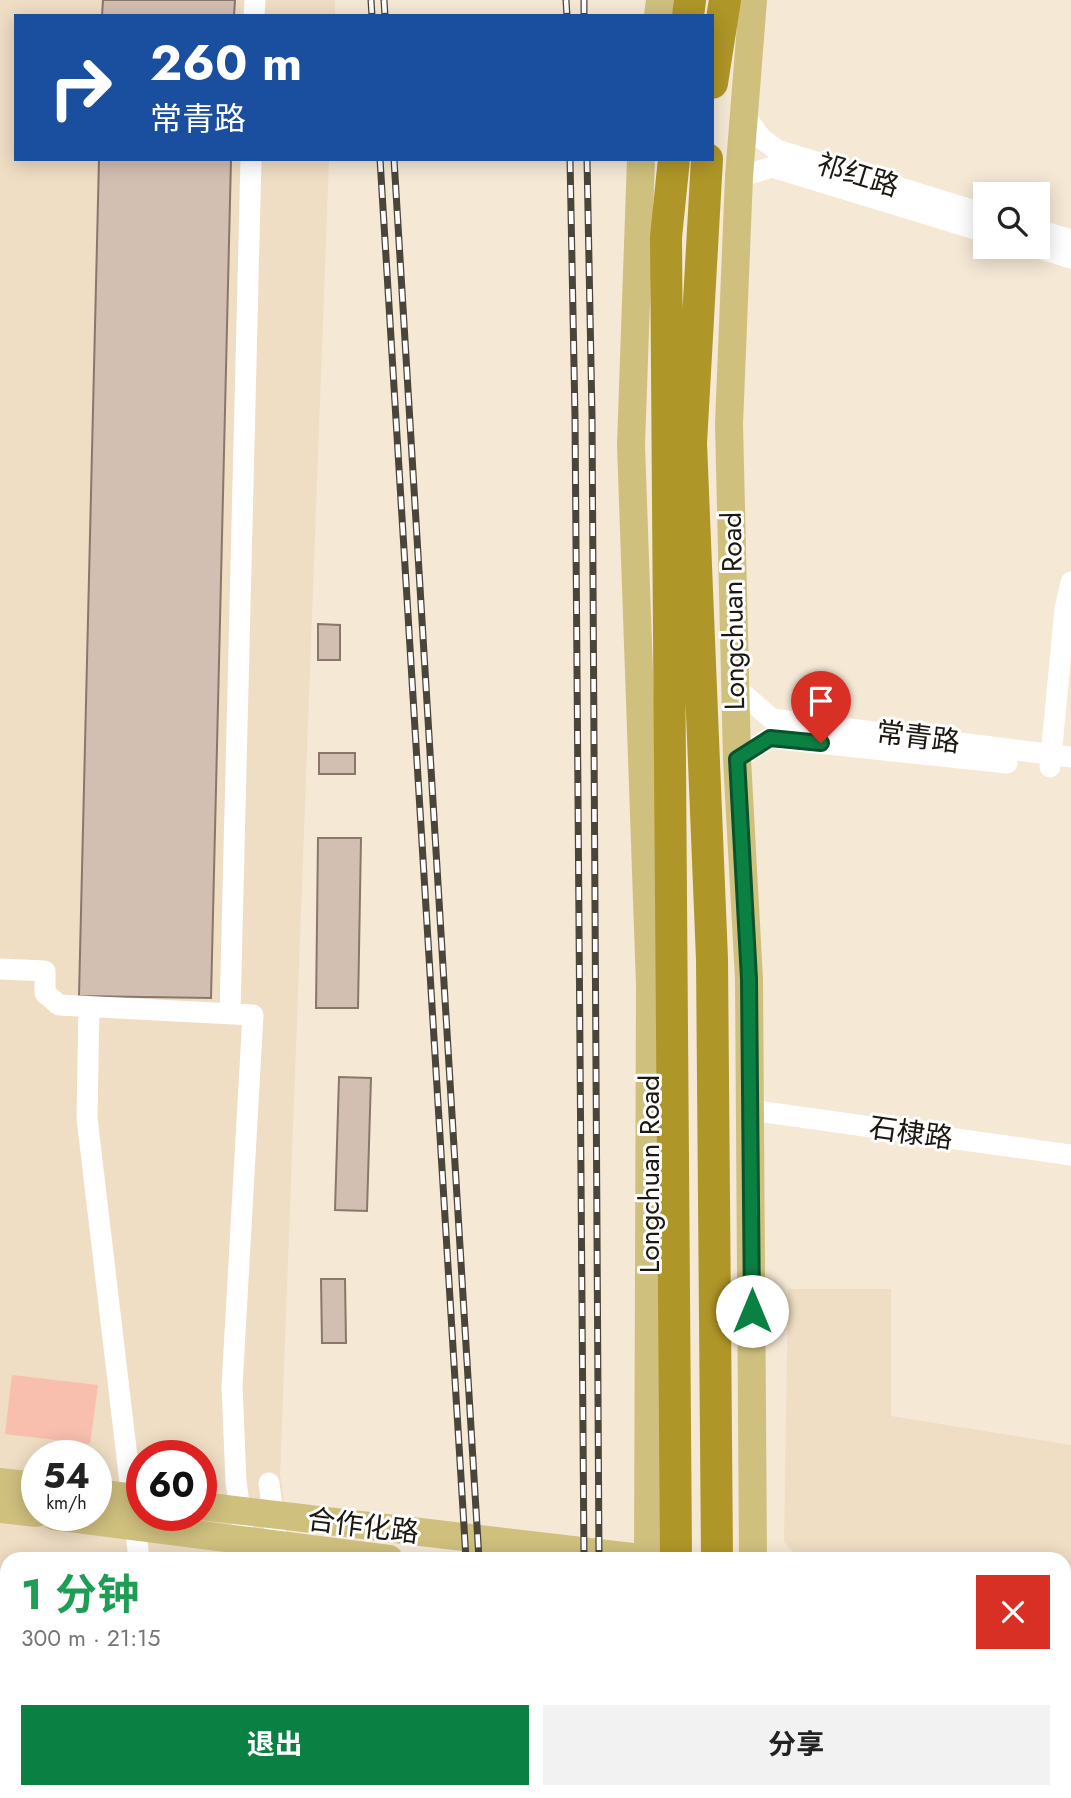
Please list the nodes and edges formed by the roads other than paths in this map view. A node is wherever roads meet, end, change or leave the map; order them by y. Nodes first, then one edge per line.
1 (725, 0) edge
2 (753, 0) edge
3 (714, 70) edge
4 (744, 116) junction
5 (251, 161) edge
6 (641, 161) edge
7 (674, 161) edge
8 (707, 161) edge
9 (739, 177) junction
10 (973, 210) edge
11 (973, 228) edge
12 (1050, 234) edge
13 (1071, 240) edge
14 (1050, 252) edge
15 (1071, 258) edge
16 (1071, 582) edge
17 (1071, 664) edge
18 (735, 687) junction
19 (737, 759) junction
20 (1061, 762) edge
21 (0, 969) edge
22 (89, 1007) junction
23 (230, 1013) junction
24 (751, 1114) junction
25 (1071, 1155) edge
26 (1071, 1167) edge
27 (0, 1482) edge
28 (269, 1483) dead end
29 (21, 1484) edge
30 (0, 1508) edge
31 (217, 1508) edge
32 (21, 1511) edge
33 (112, 1525) edge
34 (138, 1552) edge
35 (246, 1552) edge
36 (285, 1552) edge
37 (291, 1552) edge
38 (588, 1552) edge
39 (648, 1552) edge
40 (676, 1552) edge
41 (717, 1552) edge
42 (753, 1552) edge

1 - 3 highway
2 - 4 main road, Longchuan Road
4 - 9 main road, Longchuan Road
4 - 10 street, 祁红路
5 - 23 street
6 - 39 main road, Longchuan Road
7 - 40 highway, Longchuan Road
8 - 41 highway, Longchuan Road
9 - 11 street, 祁红路
9 - 18 main road, Longchuan Road
12 - 13 street
14 - 15 street
16 - 20 street
17 - 20 street
18 - 19 main road, Longchuan Road
18 - 20 street, 常青路
19 - 20 street, 常青路
19 - 24 main road, Longchuan Road
21 - 22 street
22 - 23 street
22 - 34 street
23 - 35 street
24 - 25 street, 石棣路
24 - 26 street, 石棣路
24 - 42 main road, Longchuan Road
27 - 29 main road
28 - 37 street
30 - 32 main road
31 - 38 main road, 合作化路
33 - 36 main road, 合作化路

